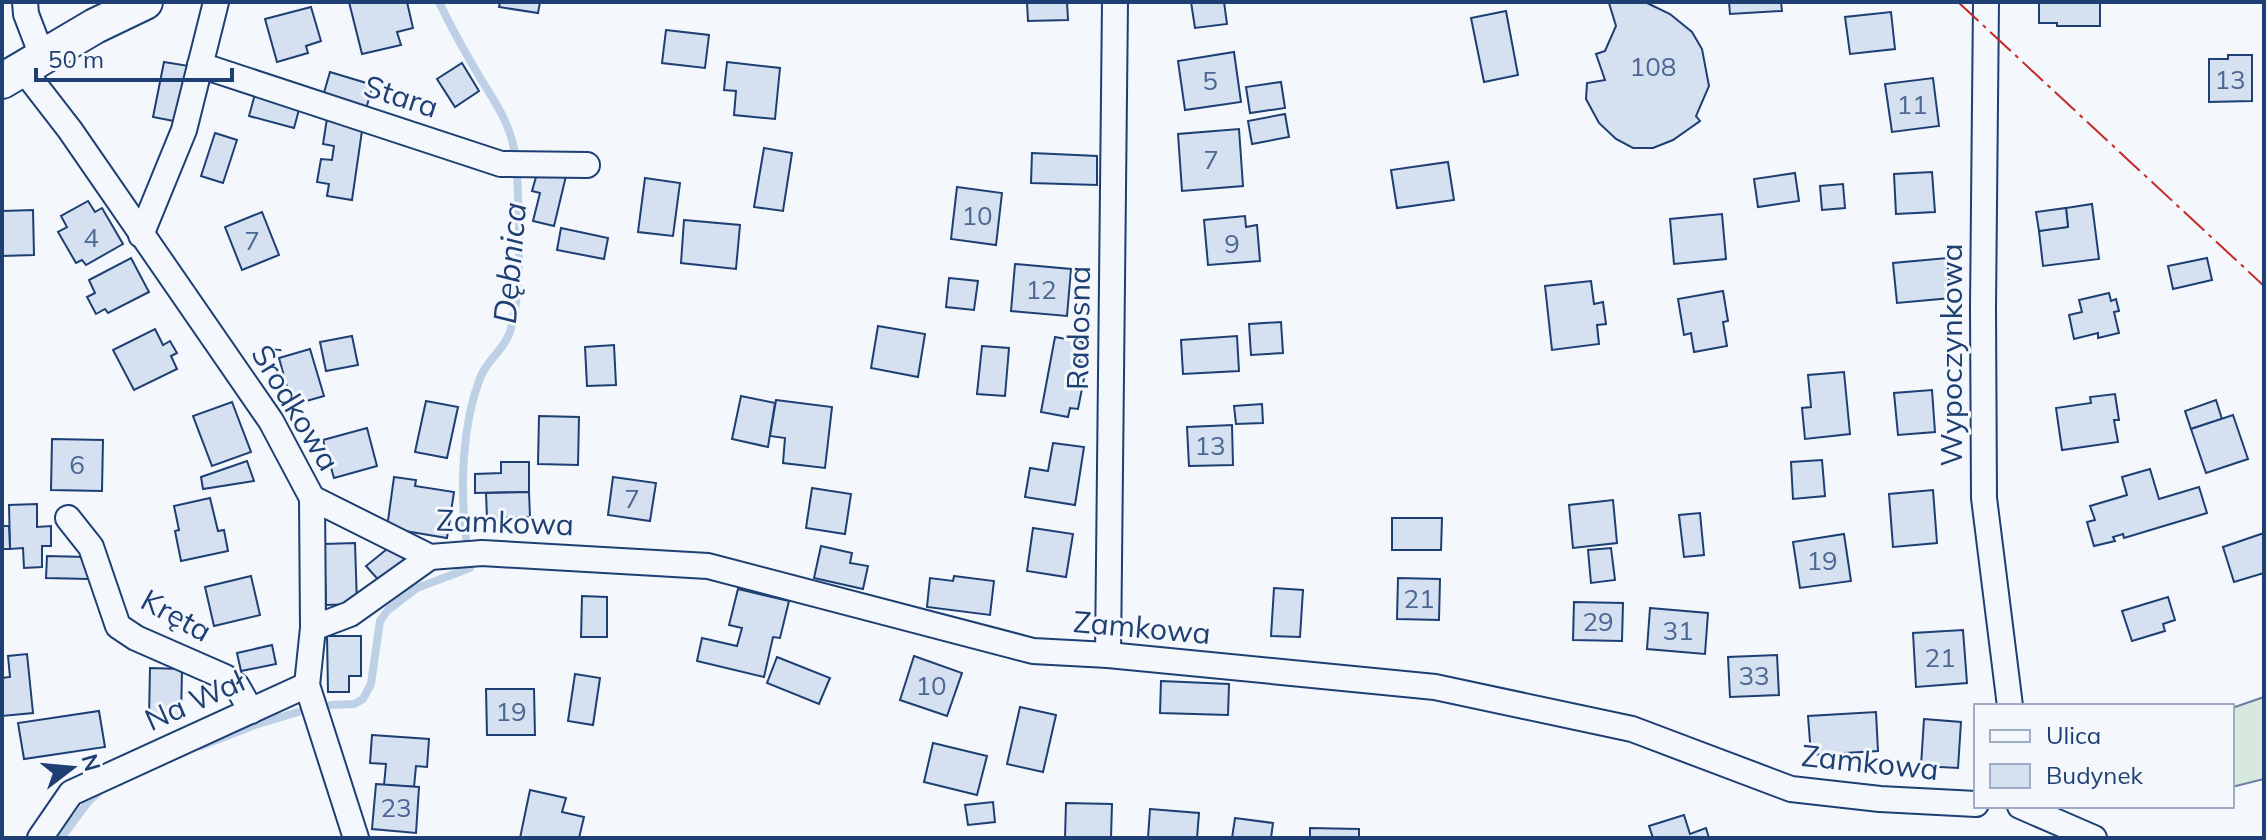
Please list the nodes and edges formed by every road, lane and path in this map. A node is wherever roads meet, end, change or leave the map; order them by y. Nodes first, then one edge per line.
1 (25, 2) edge
2 (145, 2) edge
3 (216, 2) edge
4 (1115, 2) edge
5 (1986, 2) edge
6 (200, 65) junction
7 (22, 68) edge
8 (587, 165) dead end
9 (141, 235) junction
10 (312, 498) junction
11 (68, 518) dead end
12 (430, 557) junction
13 (313, 628) junction
14 (1108, 655) junction
15 (307, 685) junction
16 (2010, 704) edge
17 (251, 711) junction
18 (1974, 804) edge
19 (2025, 808) edge
20 (40, 838) edge
21 (356, 838) edge
22 (2094, 838) edge

1 - 7 street, Środkowa
2 - 7 main road
3 - 6 street
4 - 14 street, Radosna
5 - 16 street, Wypoczynkowa
6 - 8 street, Stara
6 - 9 street
7 - 9 street, Środkowa
9 - 10 street, Środkowa
10 - 12 street, Zamkowa
10 - 13 street, Środkowa
11 - 17 street, Kręta
12 - 13 street
12 - 14 street, Zamkowa
13 - 15 street, Środkowa
14 - 18 street, Zamkowa
15 - 17 street, Na Wał
15 - 21 street, Środkowa
17 - 20 street, Na Wał
19 - 22 street

